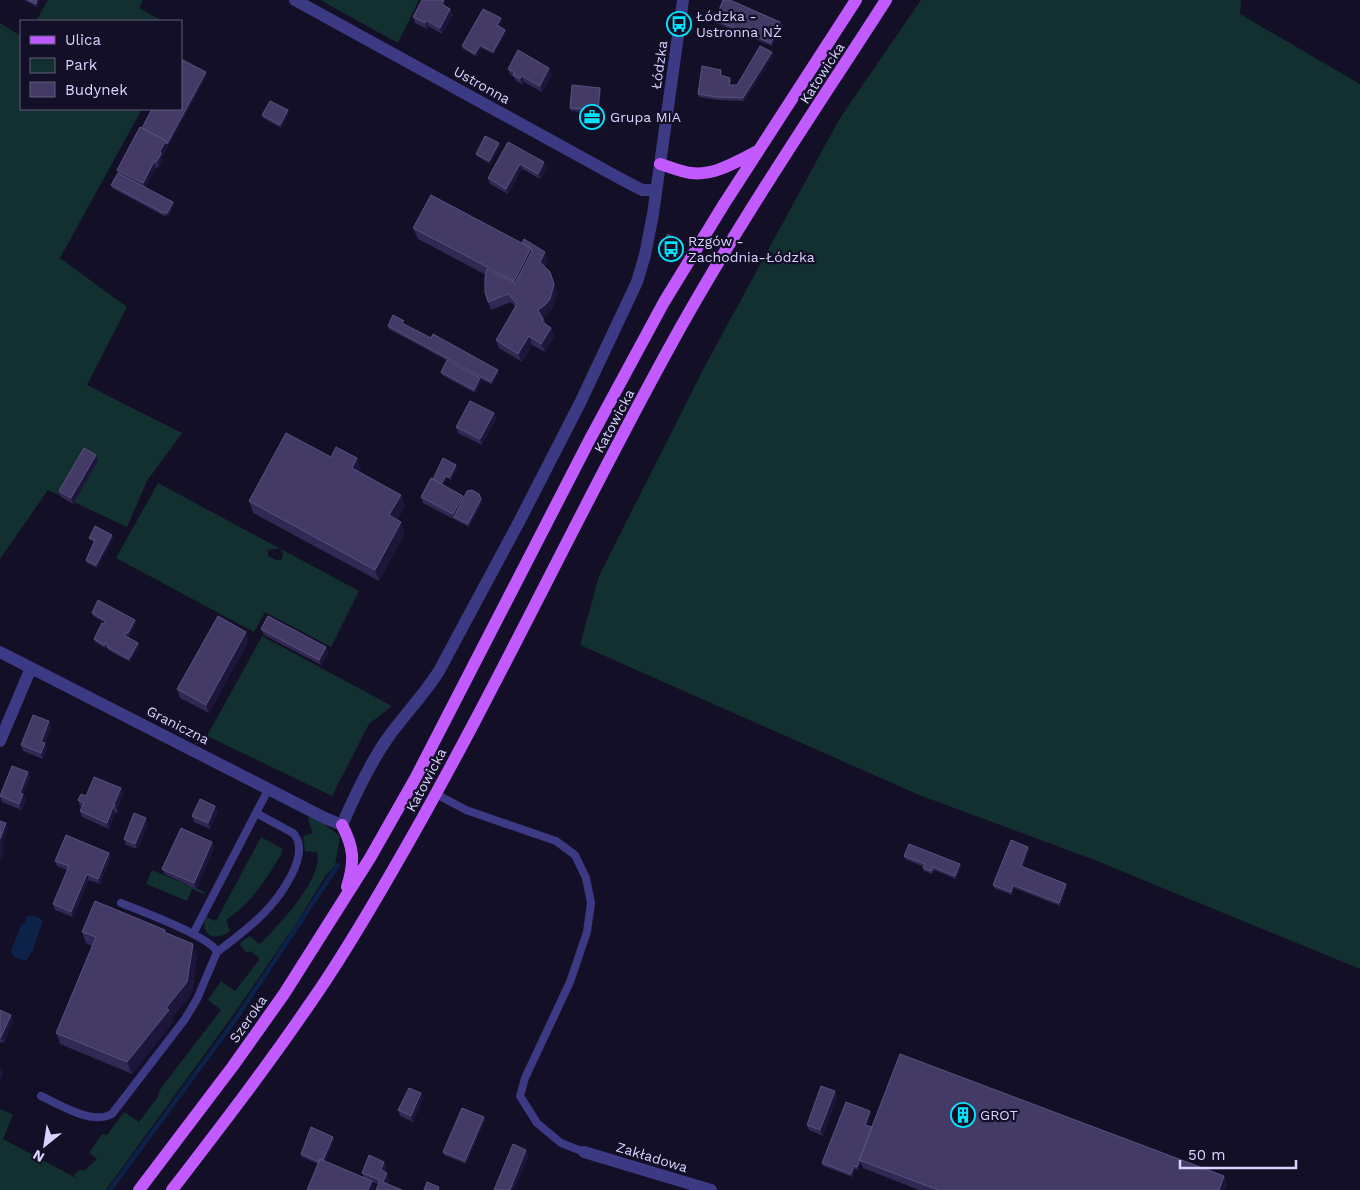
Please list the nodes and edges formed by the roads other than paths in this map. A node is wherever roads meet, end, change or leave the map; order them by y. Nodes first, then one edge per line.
1 (295, 0) edge
2 (683, 0) edge
3 (856, 0) edge
4 (886, 0) edge
5 (758, 151) junction
6 (660, 164) junction
7 (656, 190) junction
8 (0, 652) edge
9 (30, 668) junction
10 (0, 742) edge
11 (269, 788) junction
12 (436, 794) junction
13 (256, 813) junction
14 (342, 824) junction
15 (370, 858) joint
16 (343, 902) junction
17 (121, 903) dead end
18 (193, 934) junction
19 (217, 952) junction
20 (40, 1096) dead end
21 (584, 1152) joint
22 (139, 1190) edge
23 (172, 1190) edge
24 (711, 1190) edge

1 - 7 street, Ustronna
2 - 6 street, Łódzka
3 - 5 main road, Katowicka
4 - 12 main road, Katowicka
5 - 6 main road
5 - 15 main road, Katowicka
6 - 7 street, Łódzka
7 - 14 street, Łódzka
8 - 9 street, Graniczna
9 - 10 street
9 - 11 street, Graniczna
11 - 13 lane
11 - 14 street, Graniczna
12 - 21 lane
12 - 23 main road, Katowicka
13 - 18 lane
13 - 19 lane
14 - 16 main road
15 - 16 main road, Szeroka
16 - 22 main road, Szeroka
17 - 18 lane
18 - 19 lane
19 - 20 lane
21 - 24 street, Zakładowa

